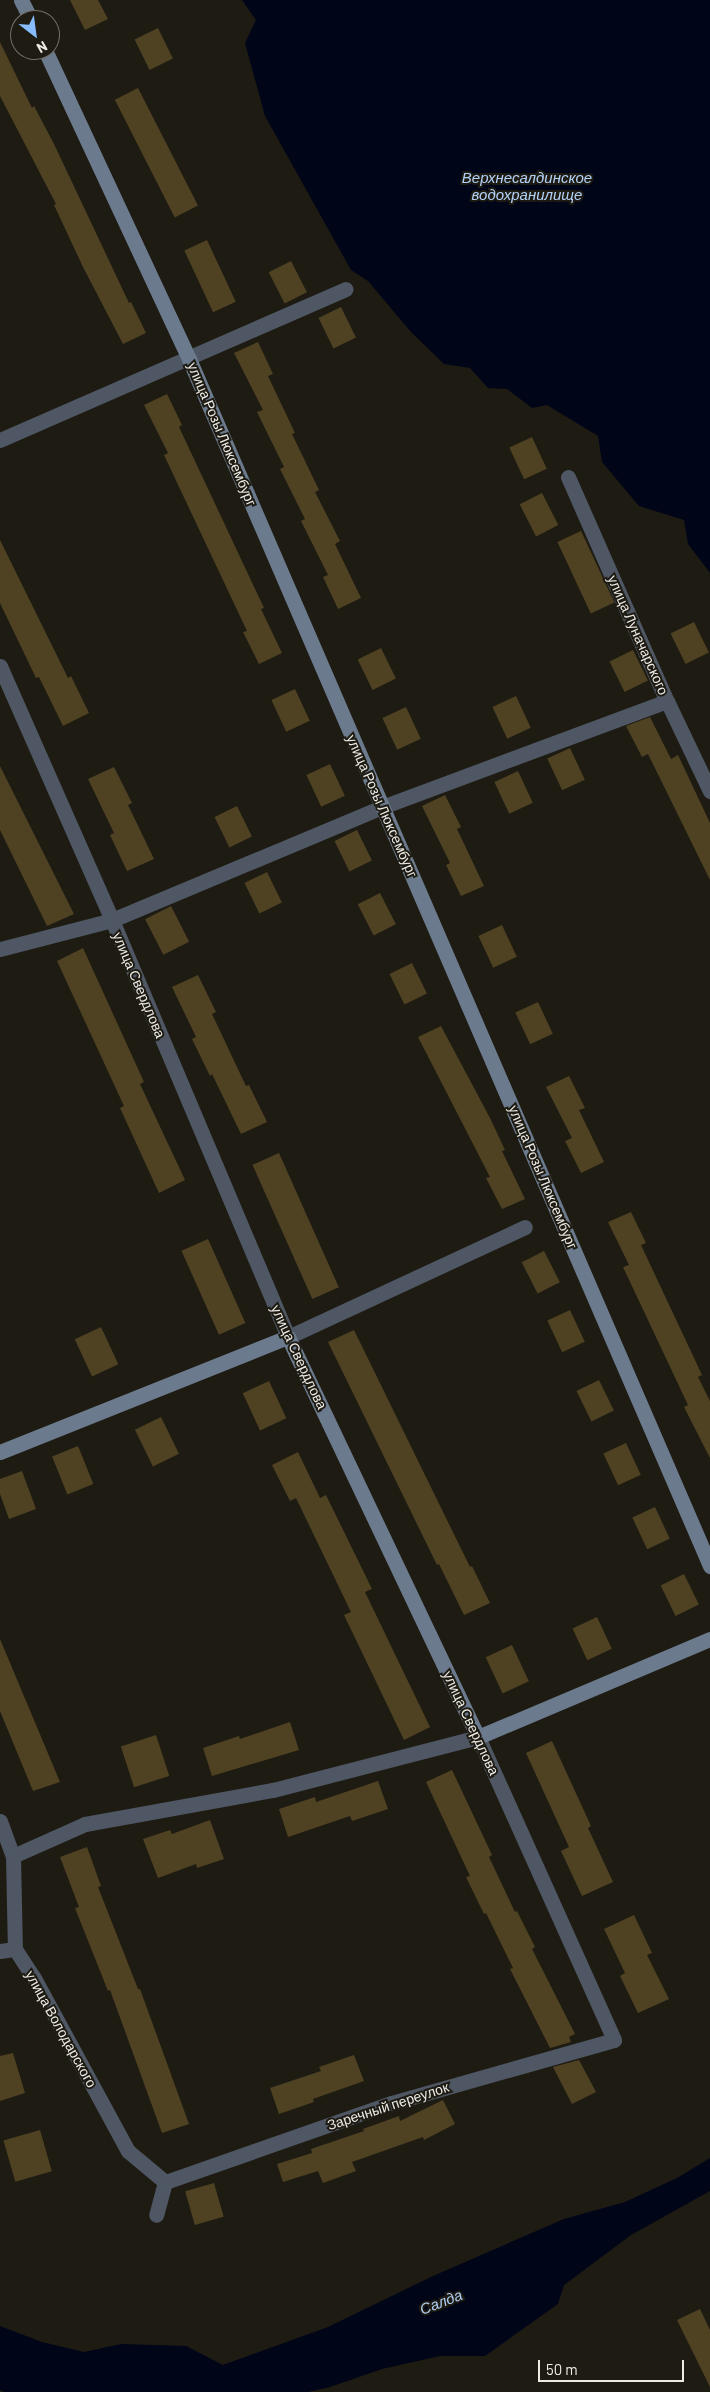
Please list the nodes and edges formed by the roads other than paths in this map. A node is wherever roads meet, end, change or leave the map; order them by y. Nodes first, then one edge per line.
1 (50, 60) edge
2 (345, 290) dead end
3 (189, 359) junction
4 (0, 440) edge
5 (568, 477) dead end
6 (0, 666) edge
7 (667, 702) junction
8 (710, 791) edge
9 (382, 807) junction
10 (112, 920) junction
11 (0, 949) edge
12 (525, 1227) dead end
13 (288, 1337) junction
14 (0, 1452) edge
15 (710, 1566) edge
16 (710, 1639) edge
17 (478, 1737) junction
18 (0, 1822) edge
19 (13, 1856) junction
20 (8, 1950) edge
21 (614, 2040) joint
22 (165, 2182) junction
23 (156, 2214) dead end

1 - 3 street, улица Розы Люксембург
2 - 3 street
3 - 4 street
3 - 9 street, улица Розы Люксембург
5 - 7 street, улица Луначарского
6 - 10 street, улица Свердлова
7 - 8 street, улица Луначарского
7 - 9 street
9 - 10 street
9 - 15 street, улица Розы Люксембург
10 - 11 street
10 - 13 street, улица Свердлова
12 - 13 street
13 - 14 street
13 - 17 street, улица Свердлова
16 - 17 street
17 - 19 street
17 - 21 street, улица Свердлова
18 - 19 street, улица Володарского
19 - 20 street, улица Володарского
20 - 22 street, улица Володарского
21 - 22 street, Заречный переулок
22 - 23 street

